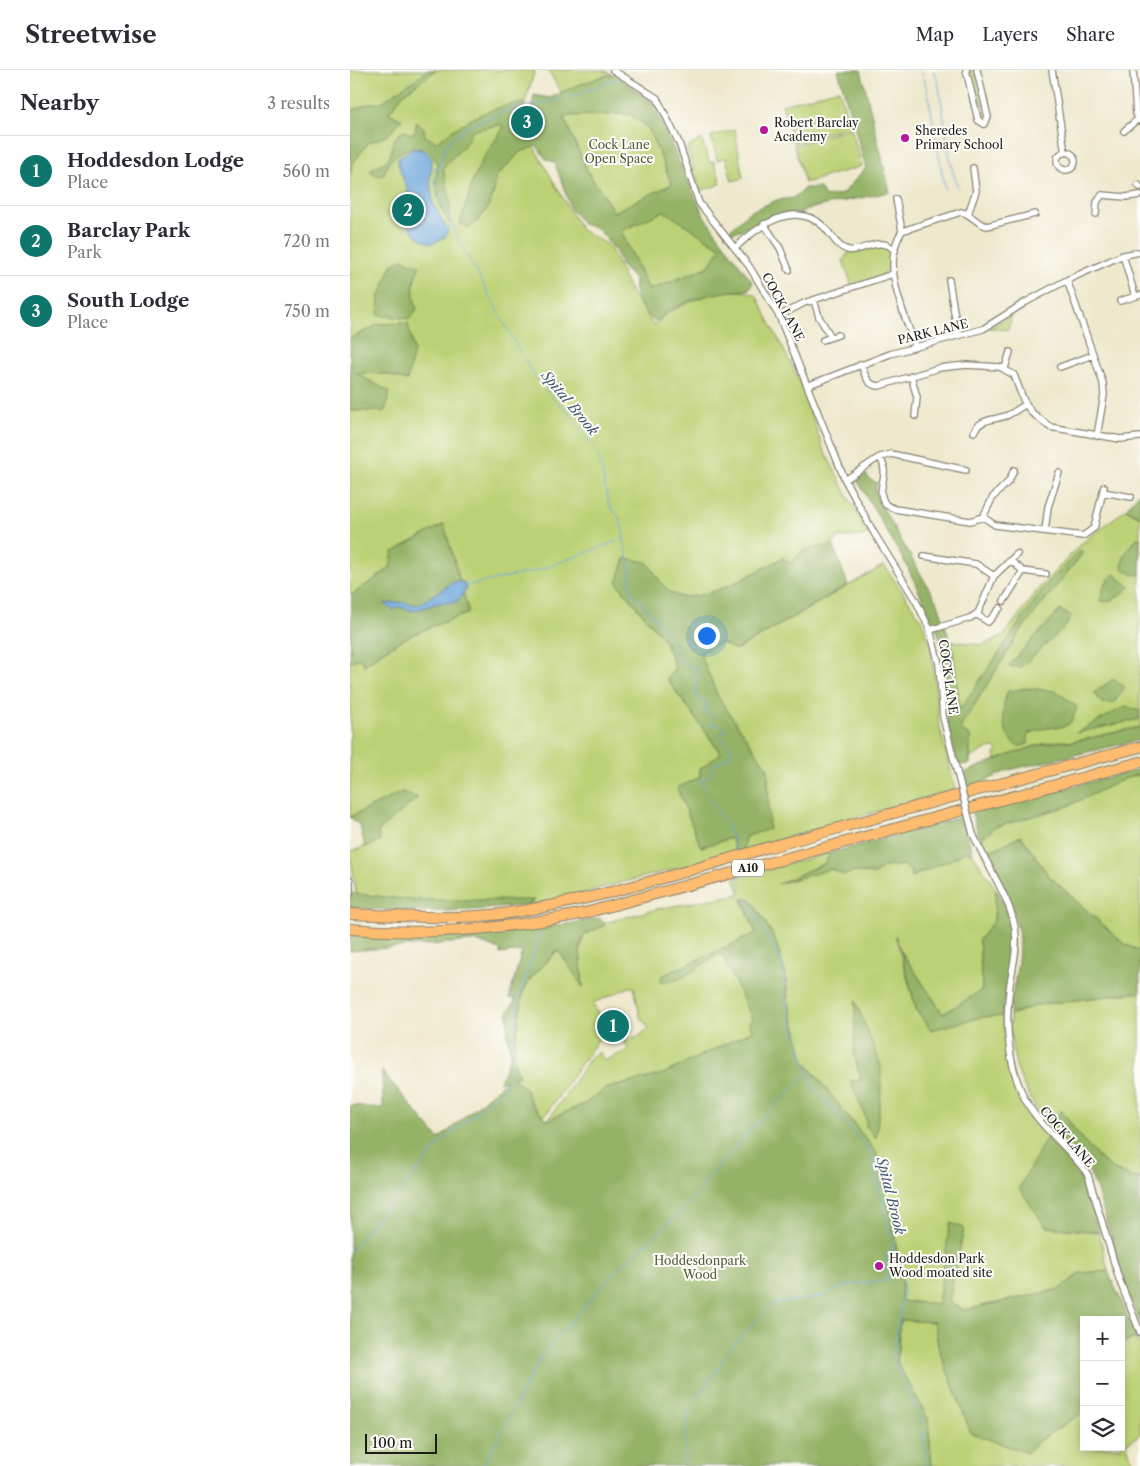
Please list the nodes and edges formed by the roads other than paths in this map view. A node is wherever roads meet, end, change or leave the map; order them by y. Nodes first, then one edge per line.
1 (613, 70) edge
2 (966, 70) edge
3 (977, 70) edge
4 (1052, 70) edge
5 (1133, 70) edge
6 (1139, 120) edge
7 (1124, 131) dead end
8 (1065, 153) dead end
9 (973, 168) dead end
10 (1140, 195) edge
11 (896, 199) dead end
12 (968, 214) junction
13 (1035, 214) dead end
14 (1096, 214) dead end
15 (764, 224) junction
16 (902, 232) junction
17 (735, 248) junction
18 (895, 251) junction
19 (1140, 252) edge
20 (1123, 256) junction
21 (789, 270) dead end
22 (893, 274) junction
23 (949, 280) dead end
24 (1067, 280) junction
25 (1138, 296) edge
26 (814, 300) junction
27 (1120, 301) dead end
28 (779, 316) junction
29 (838, 335) dead end
30 (958, 336) junction
31 (831, 337) junction
32 (823, 340) dead end
33 (915, 346) junction
34 (1010, 352) dead end
35 (1093, 355) junction
36 (862, 364) junction
37 (1060, 366) dead end
38 (1005, 368) junction
39 (911, 376) junction
40 (808, 385) junction
41 (1026, 404) junction
42 (915, 416) dead end
43 (974, 432) dead end
44 (1096, 436) junction
45 (1140, 437) edge
46 (880, 457) junction
47 (966, 470) dead end
48 (1014, 470) dead end
49 (1059, 474) dead end
50 (845, 480) junction
51 (1131, 497) dead end
52 (984, 517) junction
53 (1045, 531) junction
54 (1017, 554) dead end
55 (924, 556) dead end
56 (1011, 561) junction
57 (1023, 571) junction
58 (1046, 574) dead end
59 (994, 576) junction
60 (1004, 601) dead end
61 (1000, 608) dead end
62 (976, 614) junction
63 (930, 630) junction
64 (1140, 747) edge
65 (1140, 762) edge
66 (350, 880) edge
67 (350, 891) edge
68 (350, 914) edge
69 (350, 929) edge
70 (1140, 1332) edge

1 - 17 street, COCK LANE
2 - 3 street
4 - 8 street
5 - 6 street
6 - 7 street
9 - 12 street
10 - 14 street
11 - 16 street
12 - 13 street
12 - 16 street
15 - 17 street
15 - 18 street
15 - 21 street
16 - 18 street
17 - 28 street, COCK LANE
18 - 22 street
19 - 20 street, PARK LANE
20 - 24 street, PARK LANE
20 - 25 street
22 - 26 street
22 - 33 street
23 - 30 street
24 - 30 street, PARK LANE
24 - 35 street
25 - 27 street
26 - 28 street
26 - 31 street
28 - 40 street, COCK LANE
29 - 31 street
30 - 33 street, PARK LANE
31 - 32 street
33 - 36 street, PARK LANE
34 - 38 street
35 - 37 street
35 - 44 street
36 - 39 street
36 - 40 street, PARK LANE
38 - 39 street
38 - 41 street
39 - 42 street
40 - 50 street, COCK LANE
41 - 43 street
41 - 44 street
44 - 45 street
46 - 47 street
46 - 50 street
46 - 52 street
48 - 52 street
49 - 53 street
50 - 63 street, COCK LANE
51 - 53 street
52 - 53 street
54 - 56 street
55 - 59 street
56 - 57 street
56 - 59 street
57 - 58 street
57 - 60 street
59 - 62 street
61 - 62 street
62 - 63 street
63 - 70 street, COCK LANE, bridge
64 - 68 highway, A10
65 - 69 highway, A10
66 - 67 street

